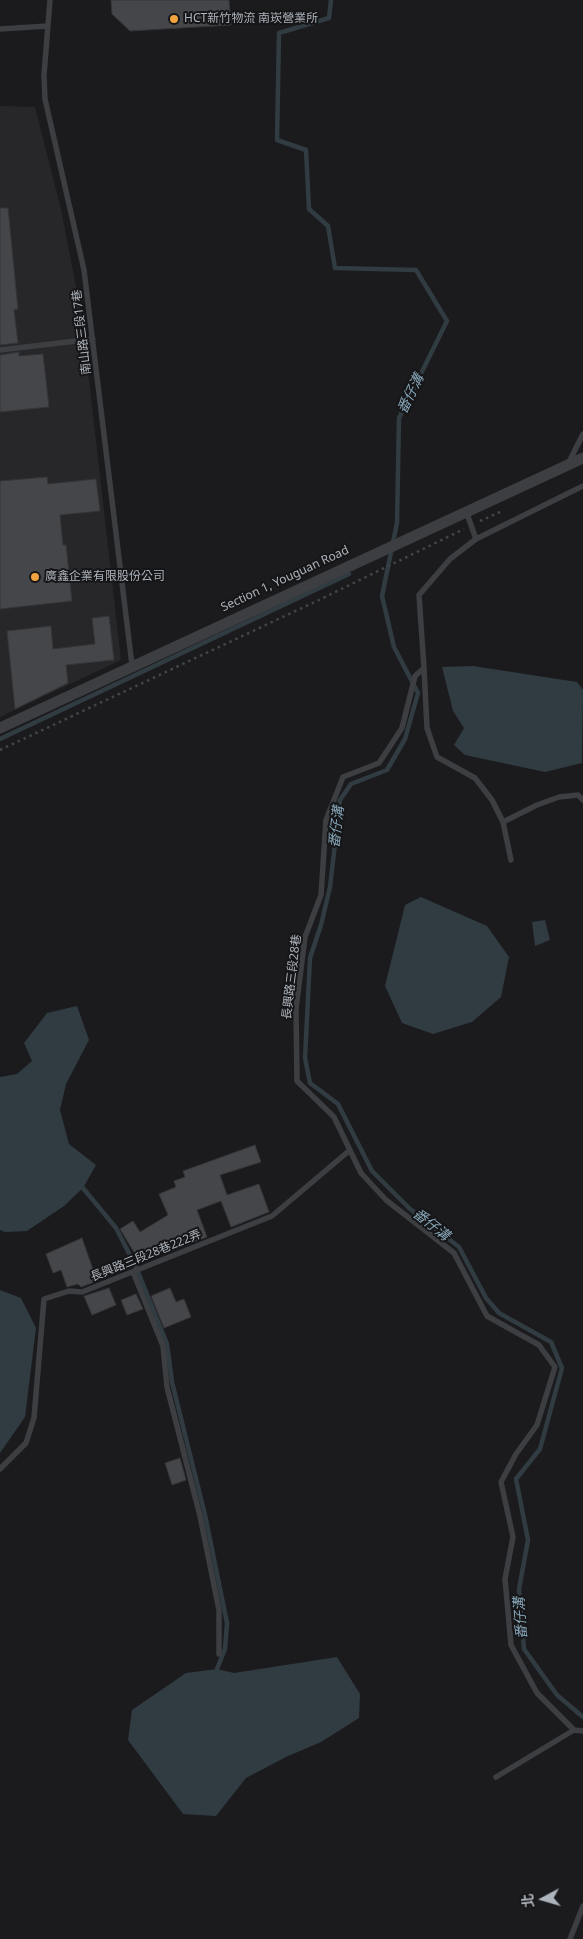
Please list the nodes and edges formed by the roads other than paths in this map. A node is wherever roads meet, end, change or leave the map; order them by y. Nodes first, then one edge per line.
1 (50, 0) edge
2 (48, 26) junction
3 (0, 29) edge
4 (93, 339) junction
5 (0, 350) edge
6 (583, 434) edge
7 (583, 458) edge
8 (568, 464) junction
9 (583, 486) edge
10 (466, 511) junction
11 (476, 539) junction
12 (132, 665) junction
13 (424, 668) junction
14 (0, 728) edge
15 (583, 800) edge
16 (502, 822) junction
17 (511, 860) dead end
18 (350, 1150) junction
19 (133, 1272) junction
20 (0, 1469) edge
21 (220, 1654) dead end
22 (574, 1730) junction
23 (583, 1731) edge
24 (496, 1777) dead end
25 (583, 1906) edge
26 (570, 1939) edge

1 - 2 lane, 南山路三段17巷
2 - 3 lane
2 - 4 lane, 南山路三段17巷
4 - 5 lane
4 - 12 lane, 南山路三段17巷
6 - 8 lane
7 - 8 street, Section 1, Youguan Road
8 - 10 street, Section 1, Youguan Road
9 - 11 lane
10 - 11 lane
10 - 12 street, Section 1, Youguan Road
11 - 13 lane
12 - 14 street, Section 1, Youguan Road
13 - 16 lane
13 - 18 lane, 長興路三段28巷
15 - 16 lane
16 - 17 lane
18 - 19 lane, 長興路三段28巷222弄
18 - 22 lane, 長興路三段28巷
19 - 20 lane, 長興路三段28巷222弄
19 - 21 lane
22 - 23 lane
22 - 24 lane
25 - 26 lane

